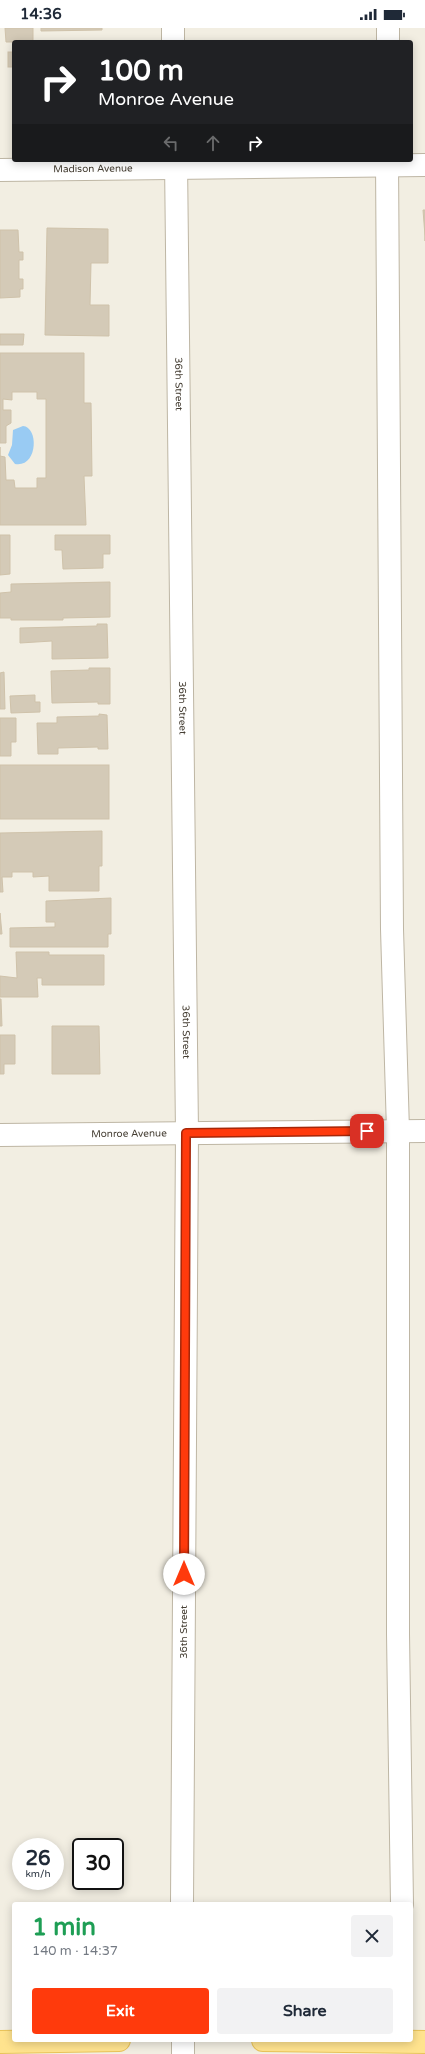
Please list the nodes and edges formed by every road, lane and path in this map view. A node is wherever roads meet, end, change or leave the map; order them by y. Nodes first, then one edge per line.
1 (173, 28) edge
2 (388, 28) edge
3 (173, 40) edge
4 (388, 40) edge
5 (387, 163) edge
6 (176, 164) edge
7 (425, 165) edge
8 (0, 170) edge
9 (398, 1131) junction
10 (425, 1131) edge
11 (186, 1133) junction
12 (0, 1135) edge
13 (182, 1902) edge
14 (402, 1902) edge
15 (0, 2042) edge
16 (12, 2042) edge
17 (183, 2042) edge
18 (336, 2042) edge
19 (410, 2044) edge
20 (183, 2054) edge

1 - 3 street
2 - 4 street
5 - 6 street, Madison Avenue
5 - 7 street, Madison Avenue
5 - 9 street
6 - 8 street, Madison Avenue
6 - 11 street, 36th Street
9 - 10 street, Monroe Avenue
9 - 11 street, Monroe Avenue
9 - 14 street
11 - 12 street, Monroe Avenue
11 - 13 street, 36th Street
15 - 16 main road
17 - 20 street
18 - 19 main road

